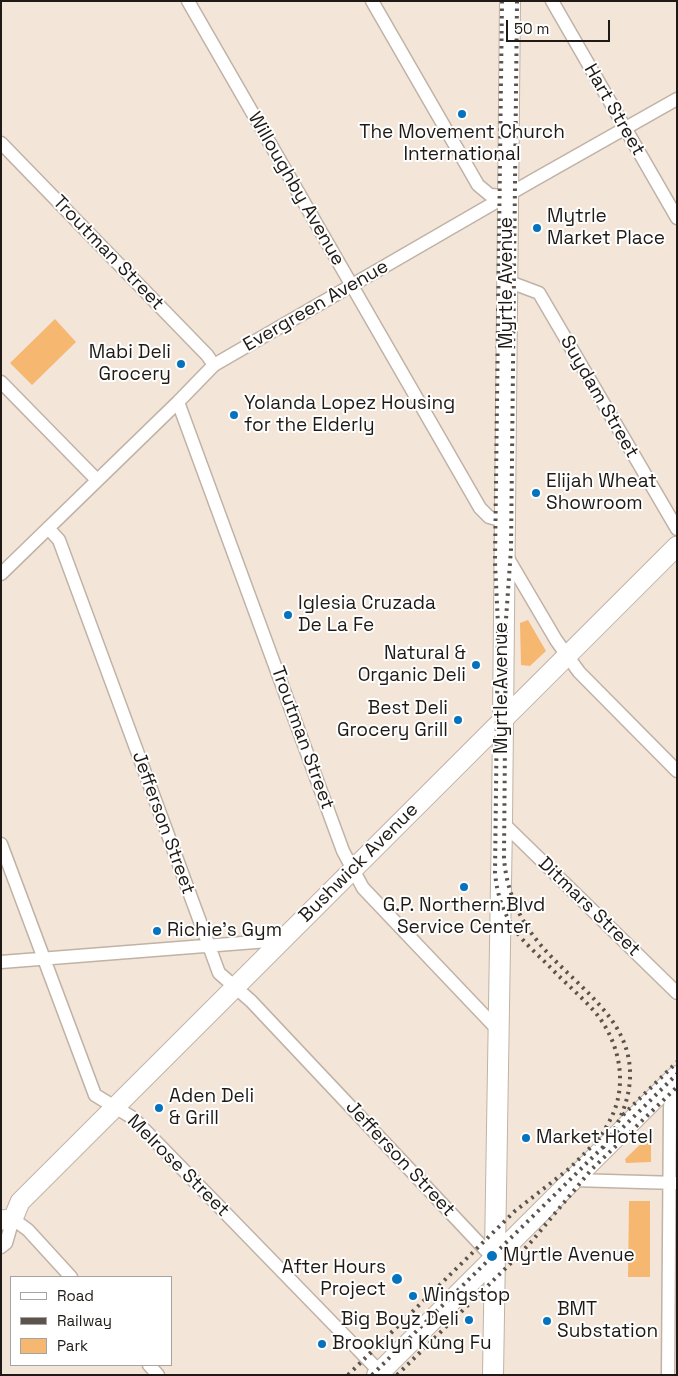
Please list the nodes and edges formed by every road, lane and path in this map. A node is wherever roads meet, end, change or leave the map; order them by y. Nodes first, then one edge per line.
1 (188, 1) edge
2 (372, 1) edge
3 (510, 1) edge
4 (552, 1) edge
5 (677, 99) edge
6 (626, 129) junction
7 (1, 143) edge
8 (507, 196) junction
9 (677, 218) edge
10 (507, 281) junction
11 (352, 285) junction
12 (214, 365) junction
13 (1, 382) edge
14 (178, 402) junction
15 (98, 480) junction
16 (504, 521) junction
17 (48, 528) junction
18 (677, 529) edge
19 (677, 546) edge
20 (504, 550) junction
21 (1, 574) edge
22 (567, 656) junction
23 (502, 720) junction
24 (677, 771) edge
25 (502, 822) junction
26 (1, 844) edge
27 (353, 869) junction
28 (281, 940) junction
29 (208, 946) junction
30 (44, 959) junction
31 (1, 962) edge
32 (235, 986) junction
33 (677, 993) edge
34 (499, 1031) junction
35 (674, 1079) edge
36 (114, 1107) junction
37 (573, 1180) junction
38 (673, 1183) edge
39 (7, 1219) edge
40 (1, 1248) edge
41 (494, 1259) junction
42 (70, 1276) edge
43 (378, 1373) edge
44 (493, 1375) edge
45 (668, 1375) edge

1 - 11 street, Willoughby Avenue
2 - 8 street
3 - 8 main road, Myrtle Avenue
4 - 6 street, Hart Street
5 - 6 street, Evergreen Avenue
6 - 8 street, Evergreen Avenue
6 - 9 street, Hart Street
7 - 12 street, Troutman Street
8 - 10 main road, Myrtle Avenue
8 - 11 street, Evergreen Avenue
10 - 16 main road, Myrtle Avenue
10 - 18 street, Suydam Street
11 - 12 street, Evergreen Avenue
11 - 16 street, Willoughby Avenue
12 - 14 street, Evergreen Avenue
13 - 15 street
14 - 15 street, Evergreen Avenue
14 - 27 street, Troutman Street
15 - 17 street, Evergreen Avenue
16 - 20 main road, Myrtle Avenue
17 - 21 street, Evergreen Avenue
17 - 29 street, Jefferson Street
19 - 22 main road, Bushwick Avenue
20 - 22 street
20 - 23 main road, Myrtle Avenue
22 - 23 main road, Bushwick Avenue
22 - 24 street
23 - 25 main road, Myrtle Avenue
23 - 27 main road, Bushwick Avenue
25 - 33 street, Ditmars Street
25 - 34 main road, Myrtle Avenue
26 - 30 street, Melrose Street
27 - 28 main road, Bushwick Avenue
27 - 34 street, Troutman Street
28 - 29 street
28 - 32 main road, Bushwick Avenue
29 - 30 street
29 - 32 street, Jefferson Street
30 - 31 street
30 - 36 street, Melrose Street
32 - 36 main road, Bushwick Avenue
32 - 41 street, Jefferson Street
34 - 41 main road, Myrtle Avenue
35 - 37 main road
35 - 38 street
36 - 39 main road, Bushwick Avenue
36 - 43 street, Melrose Street
37 - 38 street
37 - 41 main road
38 - 45 street
39 - 40 street
39 - 42 street
41 - 43 main road
41 - 44 main road, Myrtle Avenue

